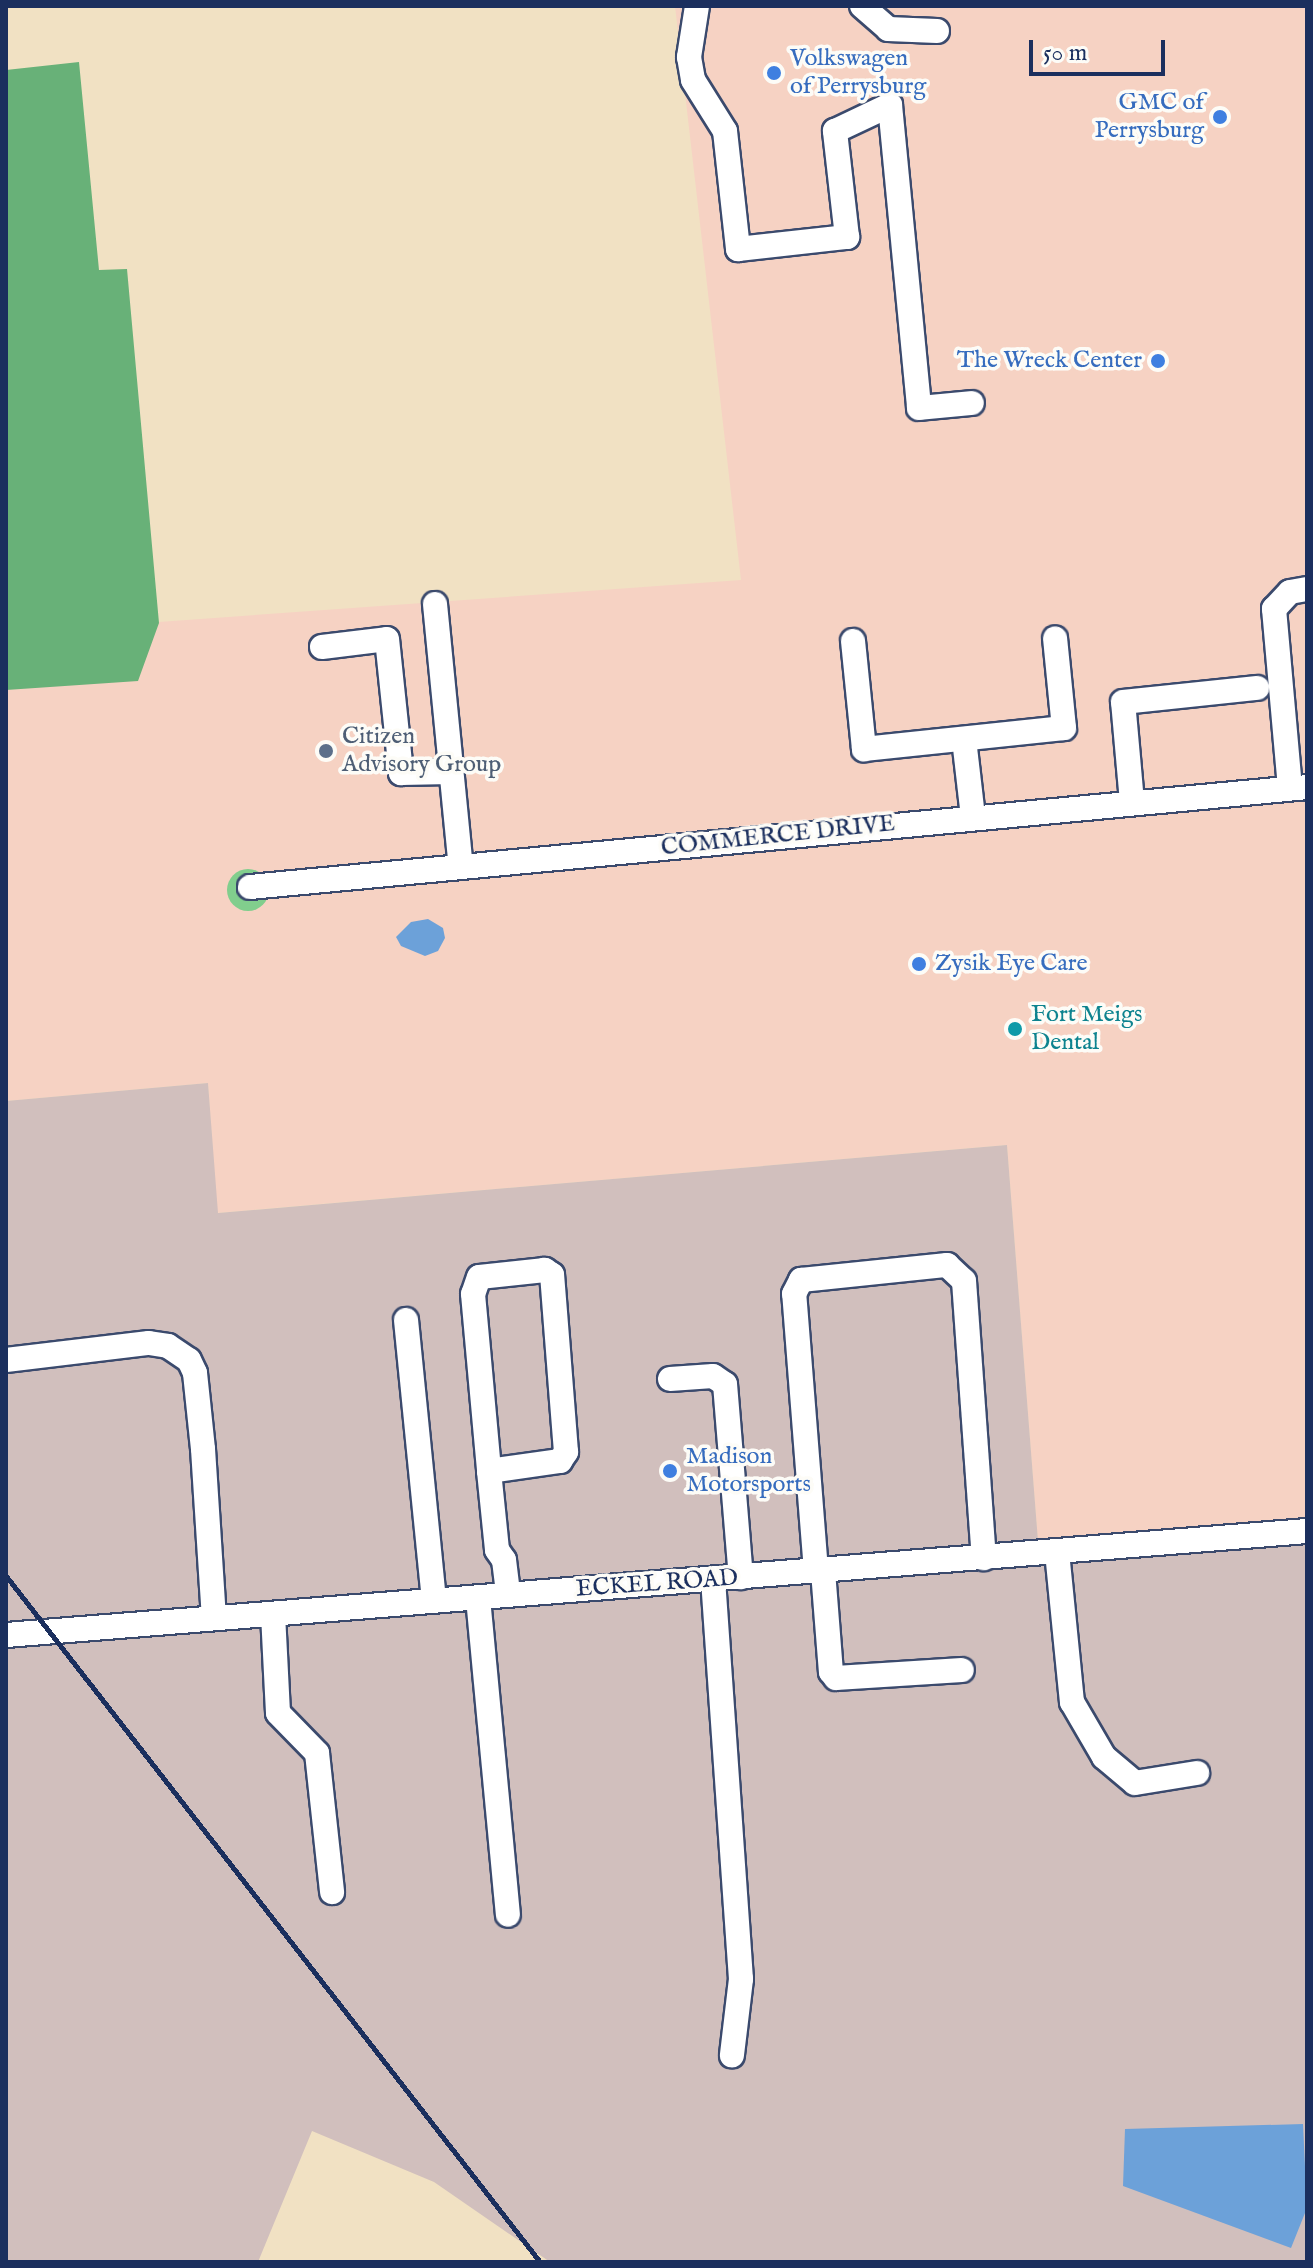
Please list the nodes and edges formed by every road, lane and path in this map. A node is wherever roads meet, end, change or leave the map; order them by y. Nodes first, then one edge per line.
1 (697, 6) edge
2 (869, 8) edge
3 (937, 31) dead end
4 (972, 403) dead end
5 (1307, 589) edge
6 (435, 604) dead end
7 (1055, 638) dead end
8 (853, 641) dead end
9 (322, 647) dead end
10 (1257, 688) dead end
11 (964, 739) junction
12 (451, 772) junction
13 (1298, 787) edge
14 (1132, 802) junction
15 (973, 817) junction
16 (461, 867) junction
17 (250, 887) dead end
18 (406, 1320) dead end
19 (6, 1360) edge
20 (670, 1379) dead end
21 (489, 1471) junction
22 (1307, 1531) edge
23 (1057, 1552) junction
24 (984, 1558) junction
25 (819, 1571) junction
26 (741, 1577) junction
27 (713, 1579) junction
28 (508, 1595) junction
29 (478, 1598) junction
30 (434, 1601) junction
31 (273, 1614) junction
32 (214, 1618) junction
33 (6, 1635) edge
34 (962, 1670) dead end
35 (1197, 1773) dead end
36 (332, 1892) dead end
37 (508, 1915) dead end
38 (732, 2055) dead end

1 - 4 street
2 - 3 street
5 - 13 street
6 - 12 street
7 - 11 street
8 - 11 street
9 - 12 street
10 - 14 street
11 - 15 street
12 - 16 street
13 - 14 street, COMMERCE DRIVE
14 - 15 street, COMMERCE DRIVE
15 - 16 street, COMMERCE DRIVE
16 - 17 street, COMMERCE DRIVE
18 - 30 street
19 - 32 street
20 - 26 street
21 - 21 street
21 - 28 street
22 - 23 street, ECKEL ROAD
23 - 24 street, ECKEL ROAD
23 - 35 street
24 - 25 street, ECKEL ROAD
24 - 25 street
25 - 26 street, ECKEL ROAD
25 - 34 street
26 - 27 street, ECKEL ROAD
27 - 28 street, ECKEL ROAD
27 - 38 street
28 - 29 street, ECKEL ROAD
29 - 30 street, ECKEL ROAD
29 - 37 street
30 - 31 street, ECKEL ROAD
31 - 32 street, ECKEL ROAD
31 - 36 street
32 - 33 street, ECKEL ROAD

